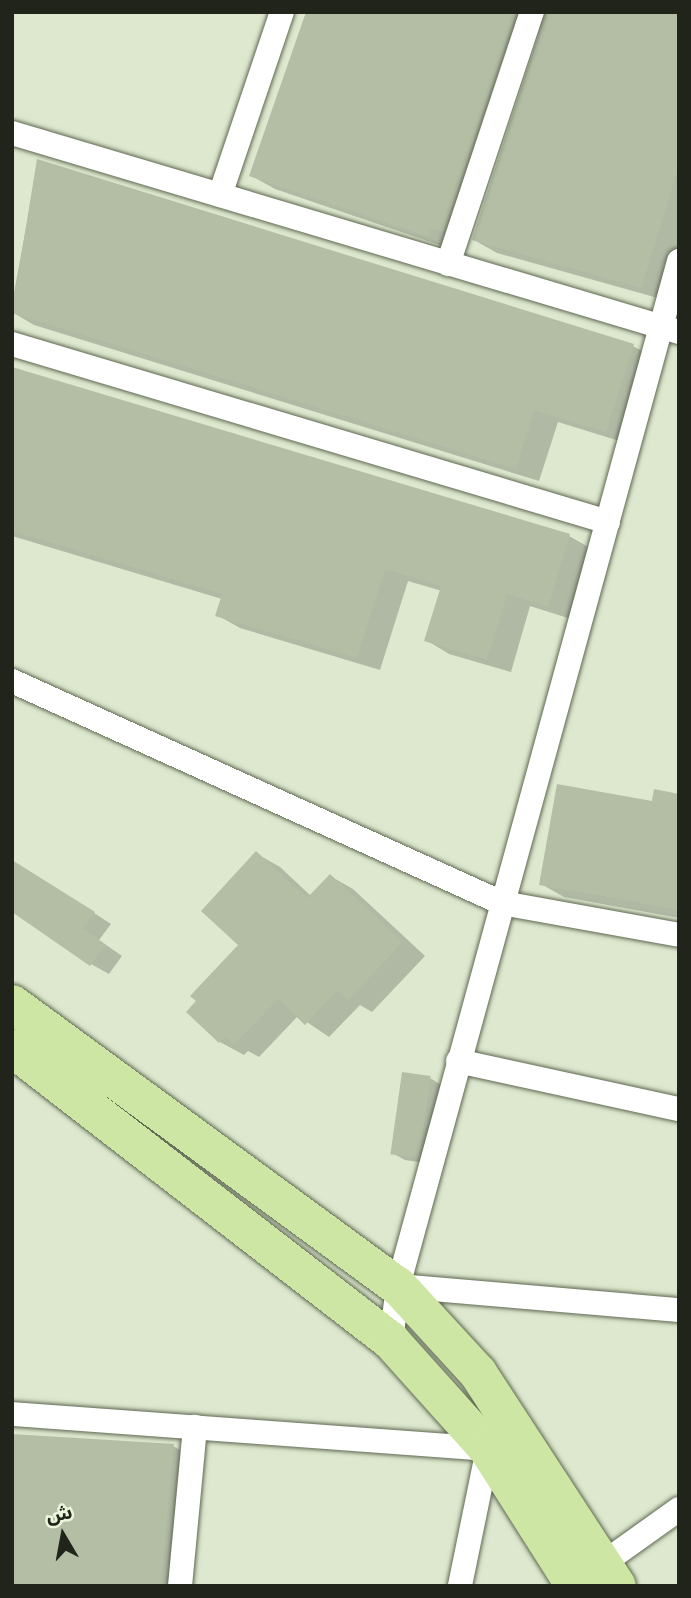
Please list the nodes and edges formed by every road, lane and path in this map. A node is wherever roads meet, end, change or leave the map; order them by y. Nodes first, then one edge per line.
1 (282, 12) edge
2 (532, 12) edge
3 (12, 133) edge
4 (220, 195) junction
5 (679, 261) edge
6 (449, 264) junction
7 (670, 330) edge
8 (12, 344) edge
9 (608, 522) junction
10 (12, 681) edge
11 (502, 903) junction
12 (679, 935) edge
13 (12, 1004) edge
14 (12, 1048) edge
15 (458, 1061) junction
16 (679, 1109) edge
17 (398, 1286) junction
18 (679, 1310) edge
19 (391, 1341) junction
20 (12, 1414) edge
21 (195, 1427) junction
22 (488, 1449) junction
23 (679, 1508) edge
24 (598, 1578) edge
25 (180, 1586) edge
26 (460, 1586) edge

1 - 4 street
2 - 6 street
3 - 4 street
4 - 6 street
5 - 7 street
6 - 7 street
7 - 9 street
8 - 9 street
9 - 11 street
10 - 11 street
11 - 12 street
11 - 15 street
13 - 17 main road
14 - 19 main road
15 - 16 street
15 - 17 street
17 - 18 street
17 - 19 street
17 - 24 main road
19 - 22 main road
20 - 21 street
21 - 22 street
21 - 25 street
22 - 24 main road
22 - 26 street
23 - 24 street

